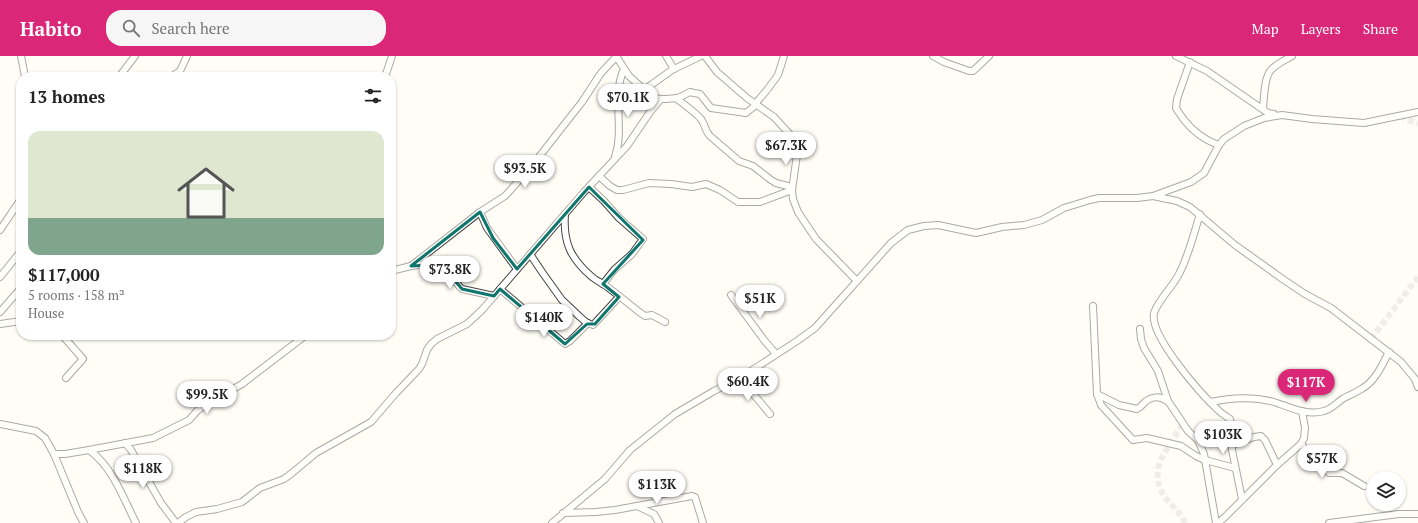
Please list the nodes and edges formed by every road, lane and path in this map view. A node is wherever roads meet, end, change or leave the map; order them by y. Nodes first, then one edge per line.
1 (21, 56) edge
2 (135, 56) edge
3 (187, 56) edge
4 (392, 56) edge
5 (616, 56) edge
6 (666, 56) edge
7 (701, 56) edge
8 (705, 56) edge
9 (784, 56) edge
10 (933, 56) edge
11 (989, 56) edge
12 (1176, 56) edge
13 (1292, 56) edge
14 (1190, 62) junction
15 (624, 69) junction
16 (674, 69) junction
17 (23, 72) edge
18 (123, 72) edge
19 (178, 72) edge
20 (387, 72) edge
21 (644, 90) junction
22 (676, 98) junction
23 (661, 99) junction
24 (755, 104) junction
25 (1263, 109) junction
26 (1418, 112) edge
27 (1276, 115) junction
28 (1219, 145) junction
29 (614, 161) junction
30 (599, 176) junction
31 (589, 187) junction
32 (792, 189) junction
33 (1153, 196) junction
34 (16, 208) edge
35 (16, 210) edge
36 (480, 212) junction
37 (565, 214) junction
38 (1200, 214) junction
39 (11, 215) junction
40 (1, 224) edge
41 (530, 254) junction
42 (16, 257) edge
43 (411, 266) junction
44 (517, 269) junction
45 (396, 270) edge
46 (0, 277) edge
47 (857, 281) junction
48 (603, 284) junction
49 (500, 289) junction
50 (16, 294) edge
51 (731, 295) dead end
52 (494, 296) junction
53 (619, 297) junction
54 (1093, 306) dead end
55 (0, 312) edge
56 (16, 322) edge
57 (665, 322) dead end
58 (588, 323) junction
59 (0, 324) edge
60 (1140, 329) dead end
61 (66, 340) edge
62 (299, 340) edge
63 (1389, 352) junction
64 (776, 354) junction
65 (66, 378) dead end
66 (740, 378) junction
67 (1418, 387) edge
68 (1097, 394) junction
69 (1168, 401) junction
70 (1210, 402) junction
71 (1302, 411) junction
72 (770, 414) dead end
73 (0, 424) edge
74 (125, 443) junction
75 (1301, 444) junction
76 (1232, 445) junction
77 (89, 450) junction
78 (54, 454) junction
79 (1205, 460) junction
80 (1277, 465) junction
81 (1235, 468) junction
82 (1364, 486) dead end
83 (1242, 499) junction
84 (637, 506) junction
85 (563, 513) junction
86 (1418, 514) edge
87 (1377, 520) edge
88 (84, 523) edge
89 (136, 523) edge
90 (177, 523) edge
91 (554, 523) edge
92 (659, 523) edge
93 (703, 523) edge
94 (1217, 523) edge
95 (1329, 523) edge

1 - 17 street
2 - 18 street
3 - 19 street
4 - 20 street
5 - 15 street
5 - 36 street
6 - 16 street
7 - 16 street
8 - 24 street
9 - 24 street
10 - 11 street
12 - 14 street
13 - 25 street
14 - 25 street
14 - 28 street
15 - 21 street
15 - 29 street
16 - 21 street
21 - 23 street
22 - 23 street
22 - 24 street
22 - 32 street
23 - 29 street
24 - 32 street
25 - 27 street
26 - 27 street
27 - 28 street
28 - 33 street
29 - 30 street
30 - 31 street
30 - 32 street
31 - 37 street
31 - 48 street
32 - 47 street
33 - 38 street
33 - 47 street
34 - 39 street
35 - 39 street
36 - 43 street
36 - 44 street
37 - 41 street
37 - 48 street
38 - 63 street
38 - 70 street
39 - 40 street
41 - 44 street
41 - 58 street
42 - 46 street
43 - 45 street
43 - 52 street
44 - 49 street
47 - 64 street
48 - 53 street
49 - 52 street
49 - 58 street
50 - 55 street
51 - 64 street
52 - 90 street
53 - 57 street
53 - 58 street
54 - 68 street
56 - 59 street
60 - 69 street
61 - 65 street
62 - 74 street
63 - 67 street
63 - 71 street
64 - 66 street
66 - 72 street
66 - 85 street
68 - 69 street
68 - 79 street
69 - 79 street
70 - 71 street
70 - 76 street
71 - 75 street
73 - 78 street
74 - 77 street
74 - 90 street
75 - 80 street
75 - 82 street
76 - 80 street
76 - 81 street
77 - 78 street
77 - 89 street
78 - 88 street
79 - 81 street
79 - 94 street
80 - 83 street
81 - 83 street
83 - 94 street
84 - 85 street
84 - 92 street
84 - 93 street
85 - 91 street
86 - 87 street
87 - 95 street

